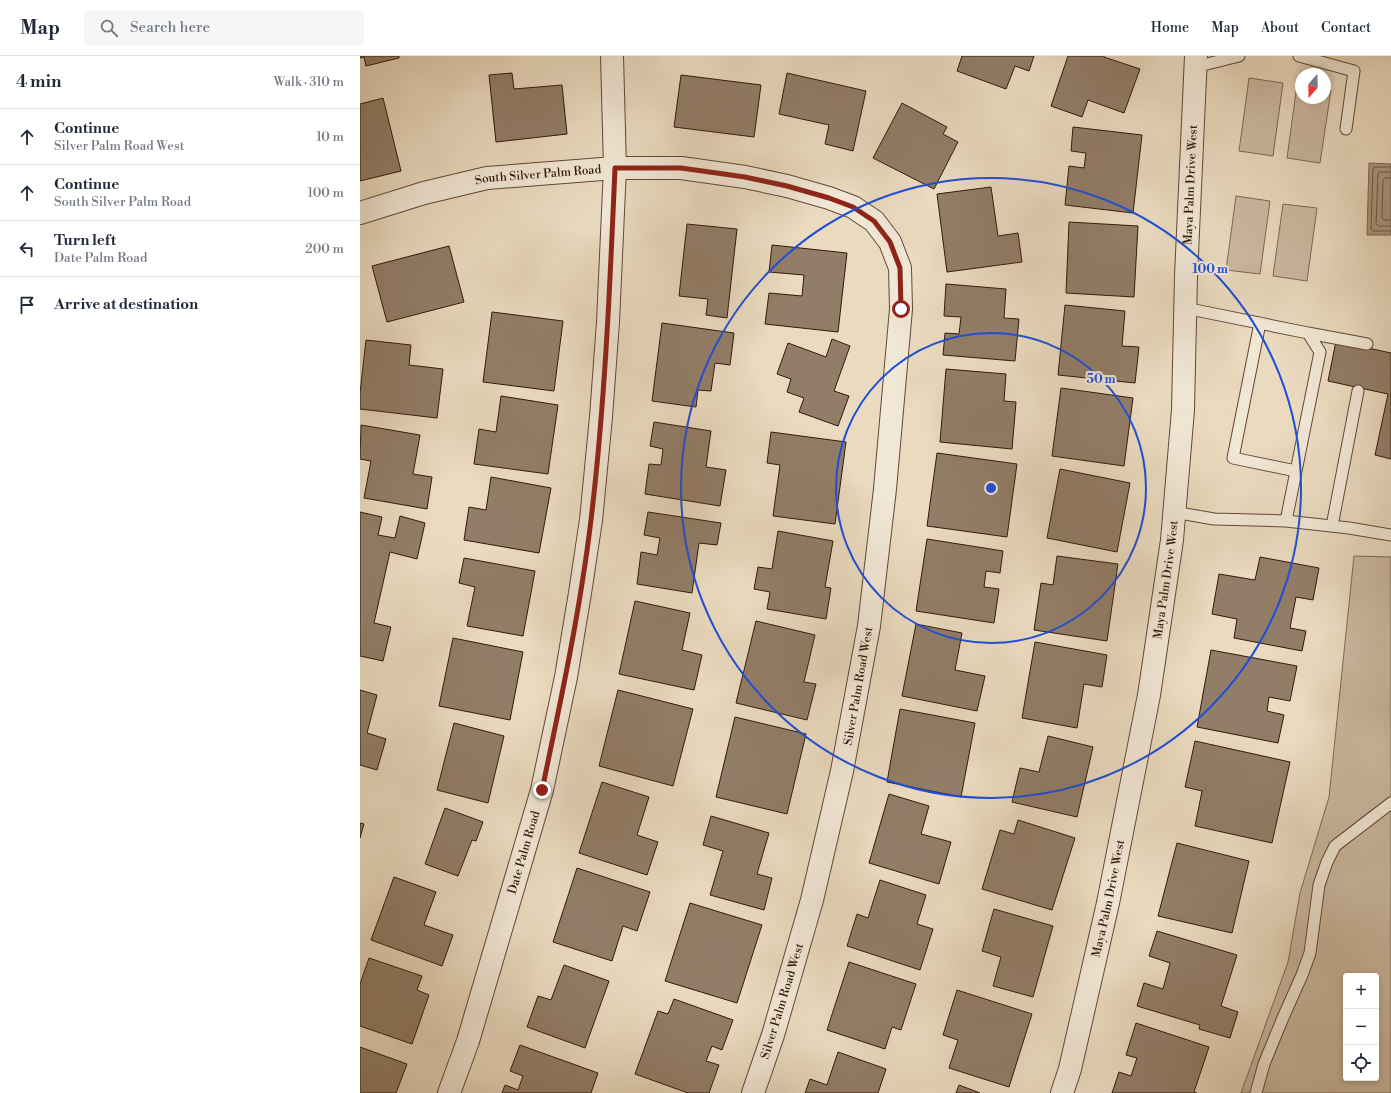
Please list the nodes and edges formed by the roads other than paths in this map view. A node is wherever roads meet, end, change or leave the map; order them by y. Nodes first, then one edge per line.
1 (612, 56) edge
2 (1239, 56) edge
3 (1300, 56) edge
4 (1195, 61) edge
5 (1346, 129) dead end
6 (615, 168) junction
7 (360, 213) edge
8 (900, 268) joint
9 (1185, 308) junction
10 (1260, 323) junction
11 (1308, 333) junction
12 (1367, 344) dead end
13 (1358, 391) dead end
14 (1296, 471) junction
15 (1174, 512) junction
16 (1286, 521) junction
17 (1332, 526) junction
18 (1391, 535) edge
19 (1391, 803) edge
20 (449, 1093) edge
21 (753, 1093) edge
22 (1062, 1093) edge
23 (1256, 1093) edge

1 - 6 street, Date Palm Road
2 - 4 lane
3 - 5 lane
4 - 9 street, Maya Palm Drive West
6 - 7 street, South Silver Palm Road
6 - 8 street, South Silver Palm Road
6 - 20 street, Date Palm Road
8 - 21 street, Silver Palm Road West
9 - 10 lane
9 - 15 street, Maya Palm Drive West
10 - 11 lane
10 - 14 lane
11 - 12 lane
11 - 14 lane
13 - 17 lane
14 - 16 lane
15 - 16 lane
15 - 22 street, Maya Palm Drive West
16 - 17 lane
17 - 18 lane
19 - 23 lane

